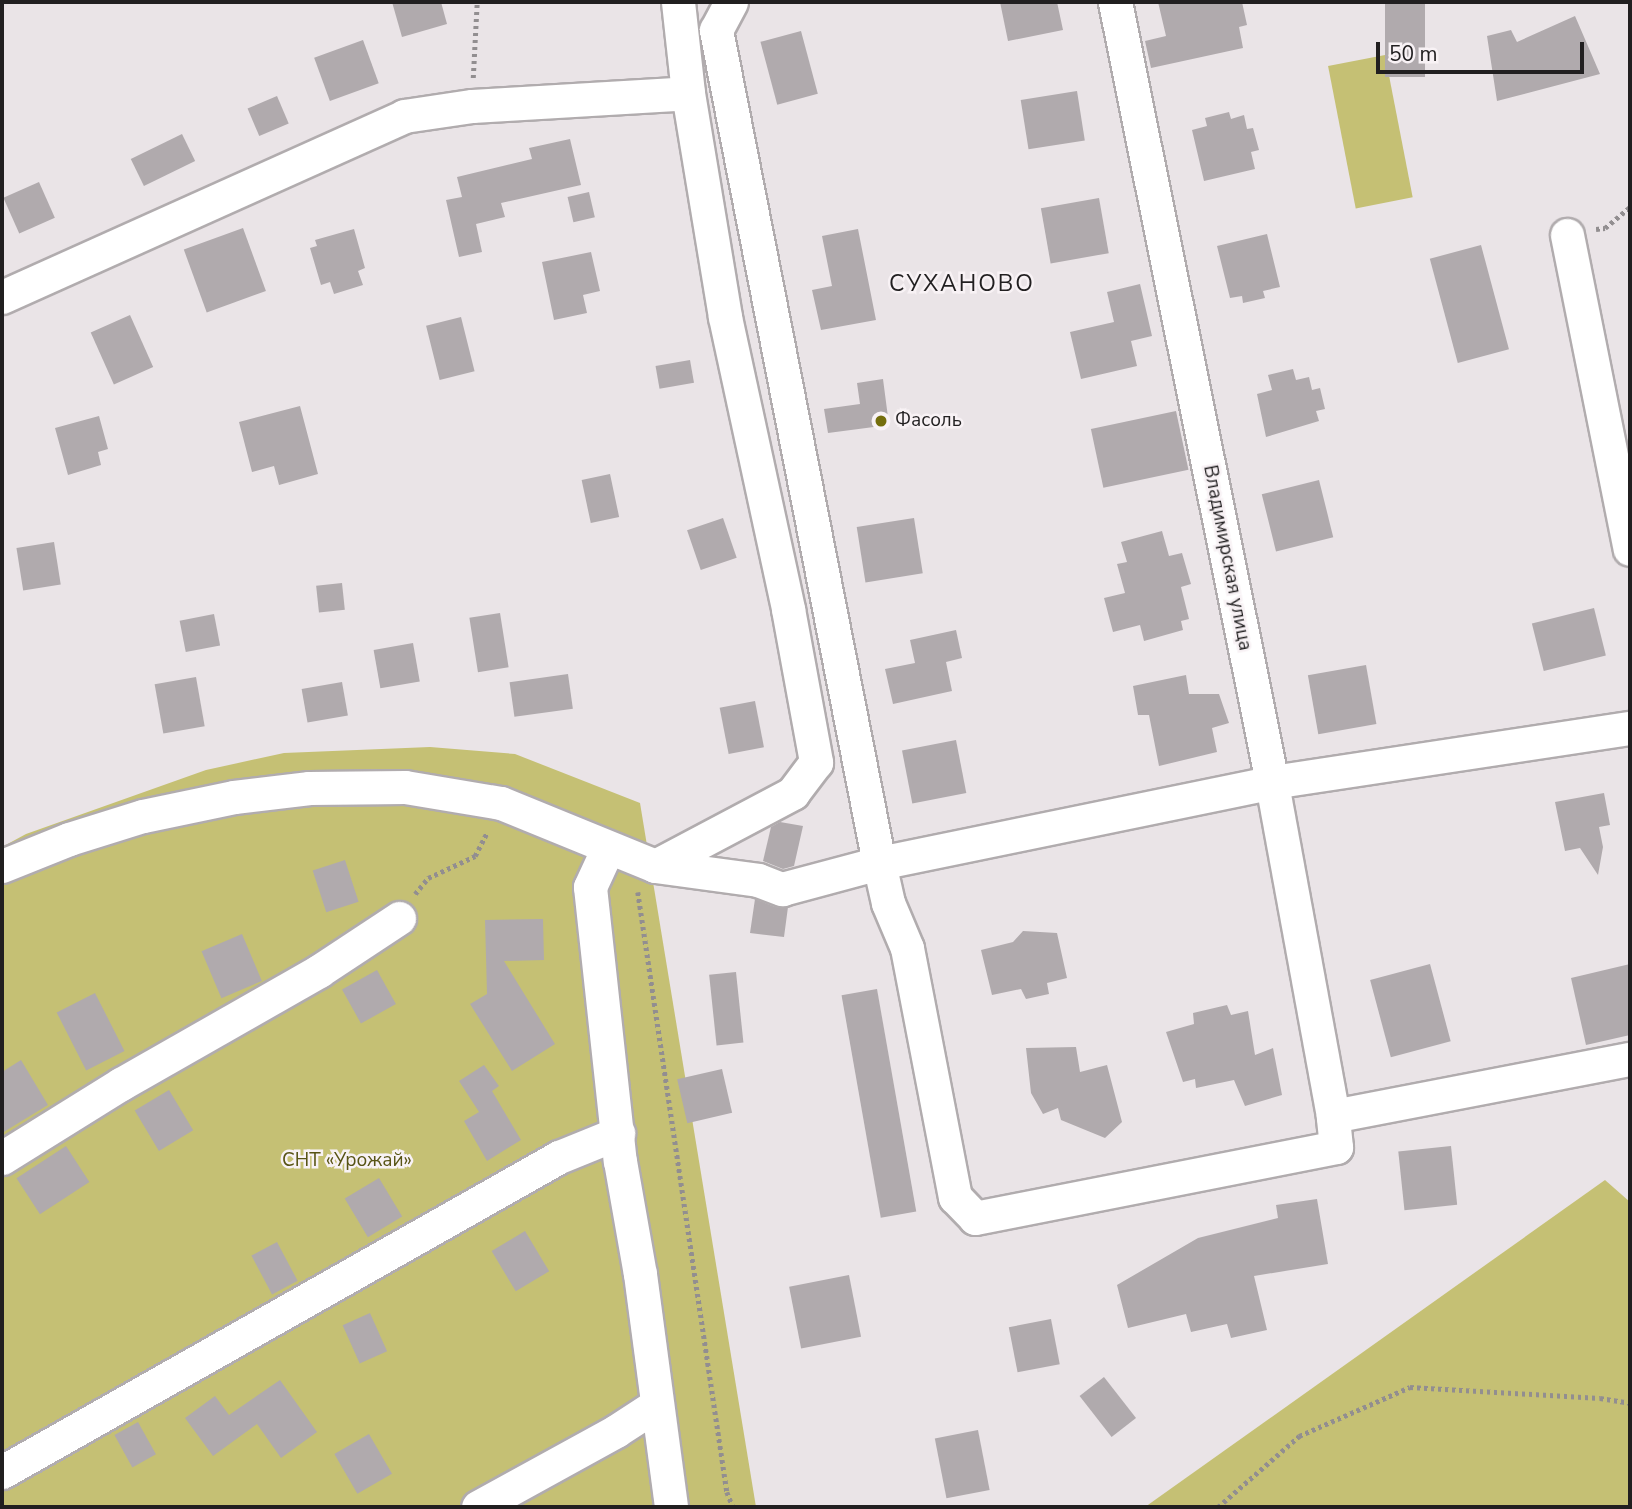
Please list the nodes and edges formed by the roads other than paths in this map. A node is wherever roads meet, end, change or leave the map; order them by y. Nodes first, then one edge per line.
1 (678, 2) edge
2 (731, 2) edge
3 (1115, 2) edge
4 (688, 93) junction
5 (1567, 235) road end
6 (2, 297) edge
7 (1630, 549) edge
8 (1630, 729) edge
9 (1272, 782) junction
10 (632, 857) junction
11 (879, 863) junction
12 (2, 866) edge
13 (399, 918) road end
14 (1630, 1059) edge
15 (1333, 1116) junction
16 (618, 1133) junction
17 (2, 1158) edge
18 (656, 1405) junction
19 (2, 1472) edge
20 (478, 1507) edge
21 (671, 1507) edge

1 - 4 street
2 - 11 street
3 - 9 street, Владимирская улица
4 - 6 street
4 - 10 street
5 - 7 street
8 - 9 street
9 - 11 street
9 - 15 street, Владимирская улица
10 - 11 street
10 - 12 street
10 - 16 street
11 - 15 street, Владимирская улица
13 - 17 street
14 - 15 street
16 - 18 street
16 - 19 street
18 - 20 street
18 - 21 street

